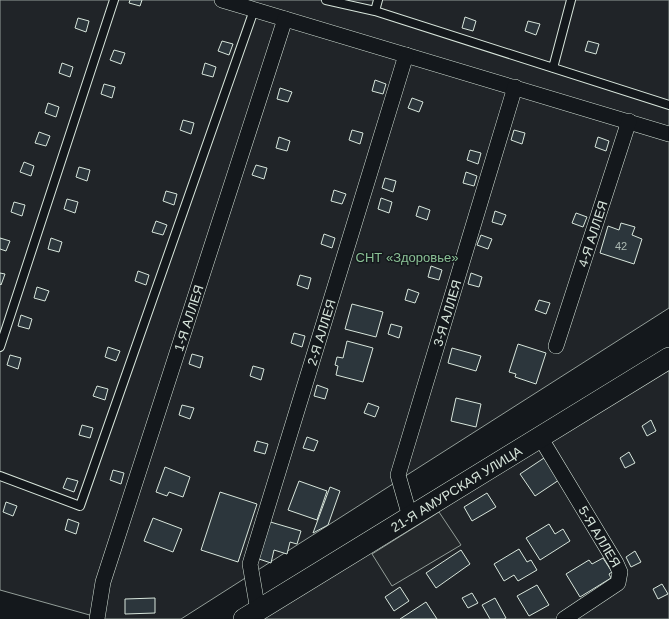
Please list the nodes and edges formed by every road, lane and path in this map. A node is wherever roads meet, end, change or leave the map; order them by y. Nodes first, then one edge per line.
1 (114, 0) edge
2 (222, 0) edge
3 (326, 0) edge
4 (378, 0) edge
5 (571, 0) edge
6 (254, 10) junction
7 (375, 11) junction
8 (284, 19) junction
9 (406, 55) junction
10 (553, 68) junction
11 (515, 87) junction
12 (669, 105) edge
13 (628, 121) junction
14 (669, 134) edge
15 (556, 346) dead end
16 (0, 347) edge
17 (669, 358) edge
18 (540, 437) junction
19 (0, 476) edge
20 (410, 517) junction
21 (251, 615) edge
22 (97, 619) edge
23 (564, 619) edge

1 - 16 lane
2 - 6 street
3 - 7 lane
4 - 7 lane
5 - 10 lane
6 - 8 street
6 - 19 lane
7 - 10 lane
8 - 9 street
8 - 22 street, 1-Я АЛЛЕЯ
9 - 11 street
9 - 21 street, 2-Я АЛЛЕЯ
10 - 12 lane
11 - 13 street
11 - 20 street, 3-Я АЛЛЕЯ
13 - 14 street
13 - 15 street, 4-Я АЛЛЕЯ
17 - 18 main road, 21-Я АМУРСКАЯ УЛИЦА
18 - 20 main road, 21-Я АМУРСКАЯ УЛИЦА
18 - 23 street, 5-Я АЛЛЕЯ
20 - 21 main road, 21-Я АМУРСКАЯ УЛИЦА

